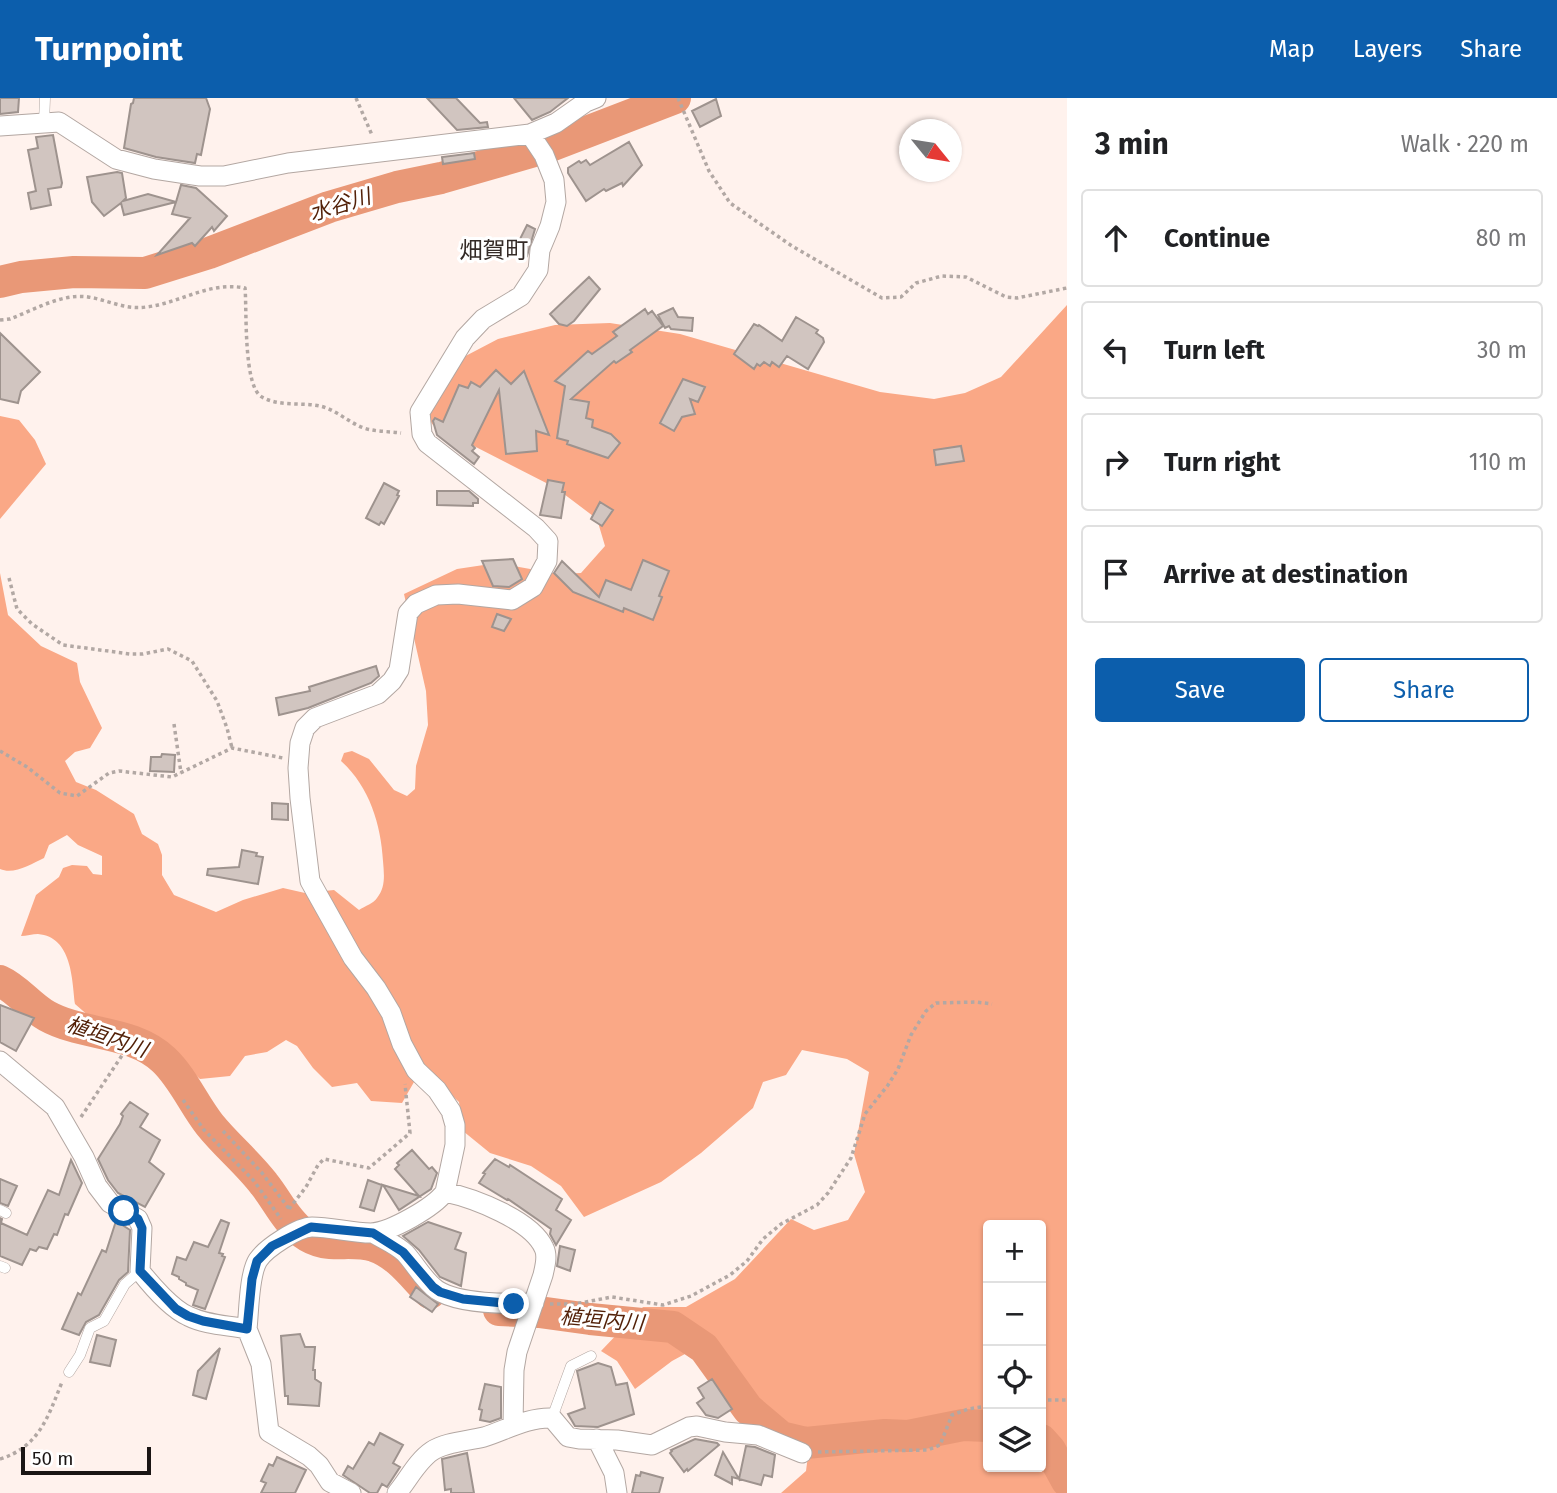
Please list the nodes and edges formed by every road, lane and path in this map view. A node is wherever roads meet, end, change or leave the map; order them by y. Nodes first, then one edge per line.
1 (45, 98) edge
2 (356, 98) edge
3 (596, 98) edge
4 (678, 98) edge
5 (44, 122) junction
6 (0, 127) edge
7 (530, 134) junction
8 (380, 153) junction
9 (1067, 288) edge
10 (0, 320) edge
11 (401, 433) dead end
12 (9, 578) dead end
13 (174, 724) dead end
14 (232, 748) junction
15 (0, 751) edge
16 (299, 760) junction
17 (181, 773) junction
18 (992, 1004) dead end
19 (127, 1048) dead end
20 (0, 1060) edge
21 (412, 1062) junction
22 (183, 1100) dead end
23 (223, 1132) dead end
24 (71, 1134) junction
25 (445, 1192) junction
26 (289, 1209) junction
27 (311, 1227) junction
28 (373, 1233) junction
29 (290, 1236) junction
30 (140, 1271) junction
31 (534, 1303) junction
32 (247, 1329) junction
33 (591, 1356) dead end
34 (69, 1372) joint
35 (1046, 1400) edge
36 (1067, 1400) edge
37 (983, 1407) edge
38 (552, 1418) junction
39 (513, 1426) junction
40 (597, 1439) junction
41 (802, 1453) joint
42 (0, 1459) edge
43 (326, 1487) edge
44 (351, 1493) edge
45 (397, 1493) edge
46 (617, 1493) edge

1 - 5 lane
2 - 8 path
3 - 7 street
4 - 9 path
5 - 6 street
5 - 8 street
7 - 8 street
7 - 16 street
10 - 11 path
12 - 14 path
13 - 17 path
14 - 16 path
14 - 17 path
15 - 17 path
16 - 21 street
18 - 31 path
19 - 24 path
20 - 24 street
21 - 25 street
21 - 26 path
22 - 29 path
23 - 26 path
24 - 30 street
25 - 28 street
25 - 31 street
26 - 27 path
27 - 28 street
27 - 29 street
28 - 31 street
29 - 32 street
30 - 32 street
30 - 34 lane
31 - 39 street
32 - 43 street
33 - 38 lane
34 - 42 path
35 - 36 path
37 - 41 path
38 - 39 street
38 - 40 street
39 - 45 street
40 - 41 street
40 - 46 street
43 - 44 street

